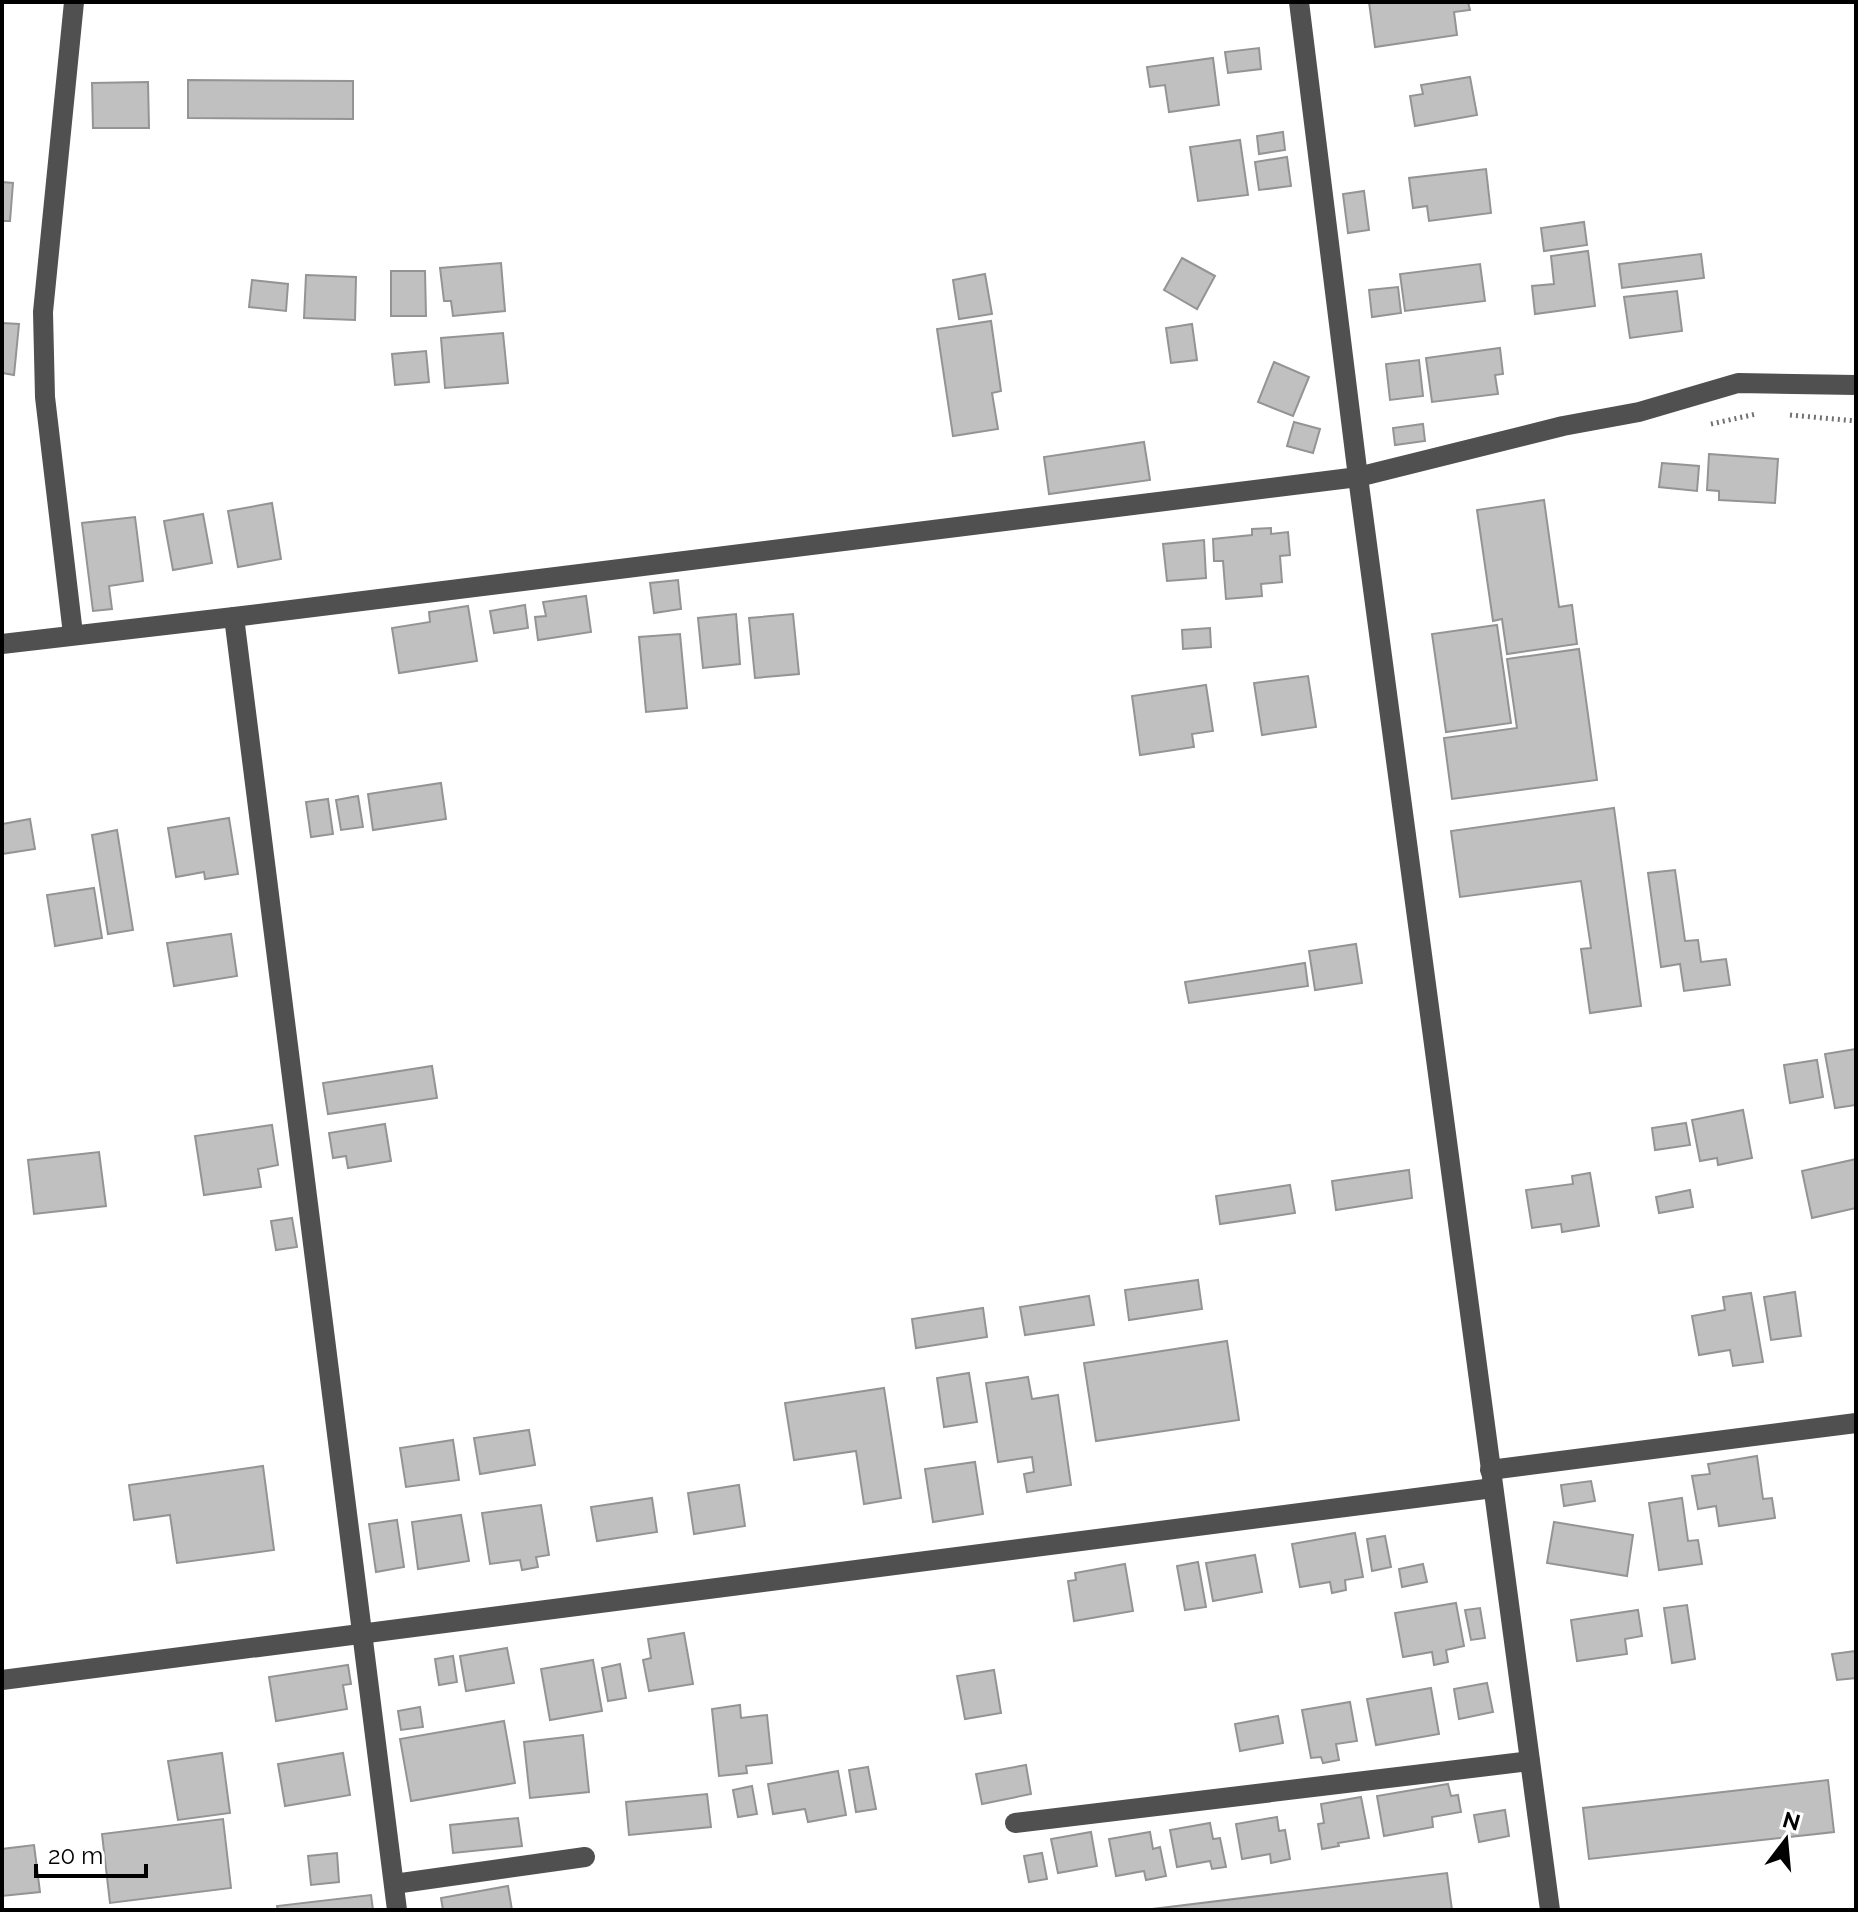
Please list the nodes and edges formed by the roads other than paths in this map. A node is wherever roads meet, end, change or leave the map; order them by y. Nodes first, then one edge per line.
1 (74, 2) edge
2 (1299, 2) edge
3 (1856, 385) edge
4 (1358, 477) junction
5 (234, 617) junction
6 (73, 634) junction
7 (2, 644) edge
8 (1856, 1423) edge
9 (1492, 1479) junction
10 (362, 1633) junction
11 (2, 1680) edge
12 (1530, 1761) junction
13 (1015, 1823) dead end
14 (585, 1857) dead end
15 (394, 1884) junction
16 (397, 1910) edge
17 (1550, 1910) edge

1 - 6 street
2 - 4 street
3 - 4 street
4 - 5 street
4 - 9 street
5 - 6 street
5 - 10 street
6 - 7 street
8 - 9 street
9 - 10 street
9 - 12 street
10 - 11 street
10 - 15 street
12 - 13 street
12 - 17 street
14 - 15 street
15 - 16 street

